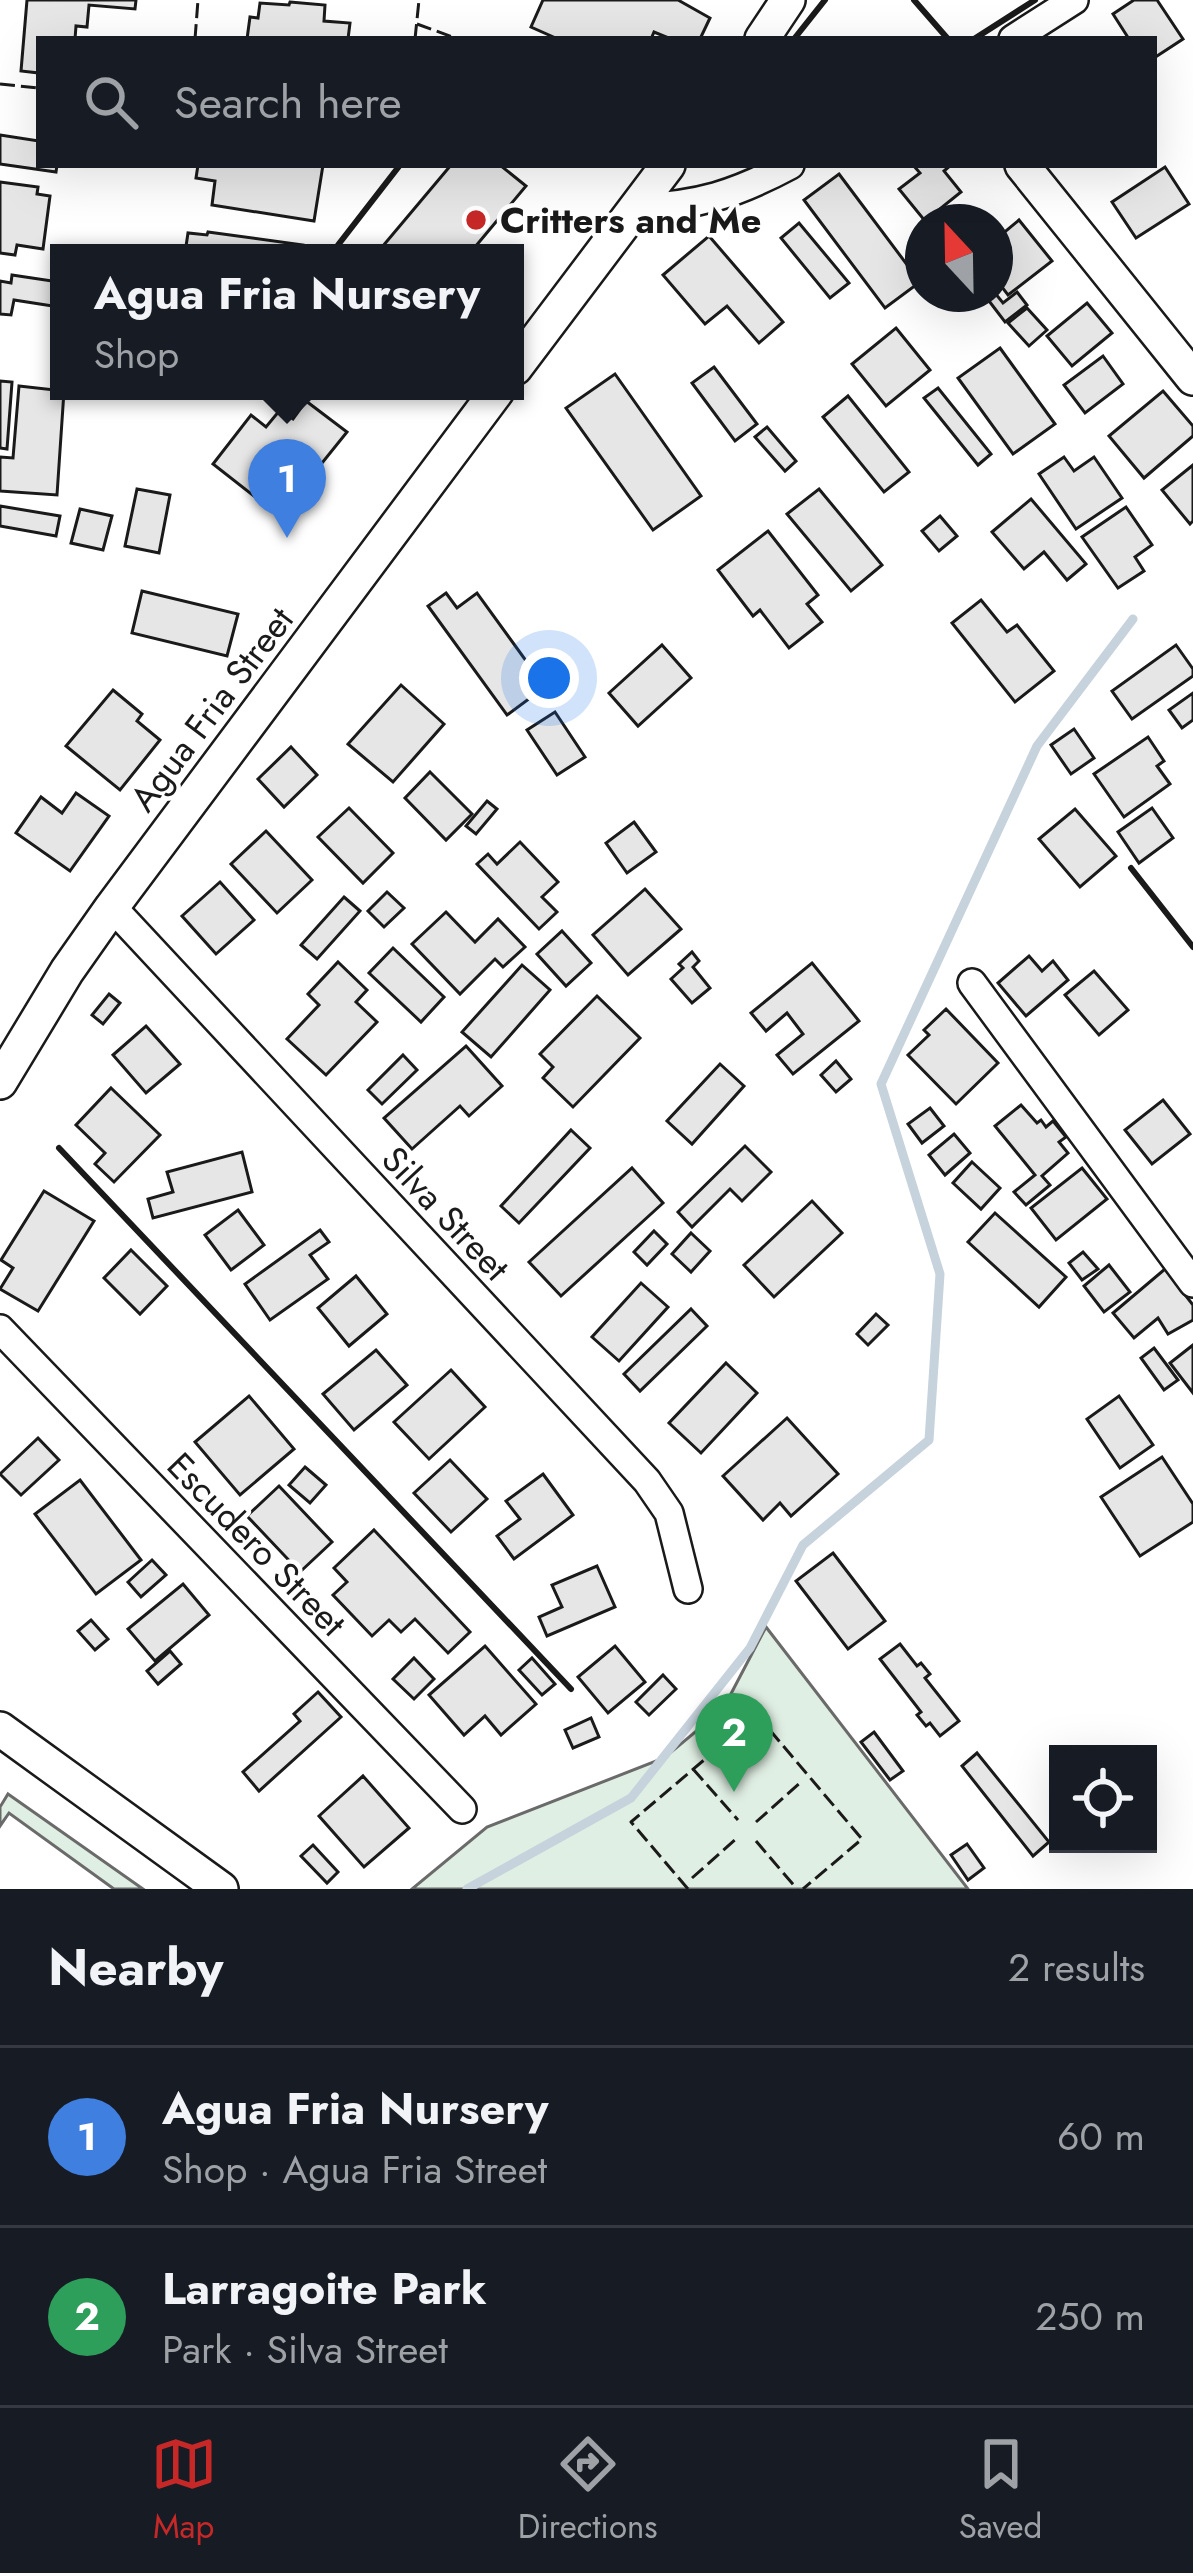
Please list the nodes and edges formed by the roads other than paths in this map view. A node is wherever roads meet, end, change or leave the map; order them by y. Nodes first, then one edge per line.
1 (788, 0) edge
2 (1074, 0) edge
3 (764, 36) edge
4 (1018, 36) edge
5 (666, 168) edge
6 (784, 168) edge
7 (1024, 168) edge
8 (636, 208) junction
9 (524, 356) edge
10 (1193, 378) edge
11 (490, 400) edge
12 (112, 907) junction
13 (972, 983) dead end
14 (0, 1082) edge
15 (1193, 1283) edge
16 (0, 1329) edge
17 (688, 1589) dead end
18 (0, 1729) edge
19 (462, 1809) dead end
20 (221, 1889) edge

1 - 3 street
2 - 4 street
5 - 8 street
6 - 8 street
7 - 10 street
8 - 9 street
11 - 12 street, Agua Fria Street
12 - 14 street, Agua Fria Street
12 - 17 street, Silva Street
13 - 15 street
16 - 19 street, Escudero Street
18 - 20 street

